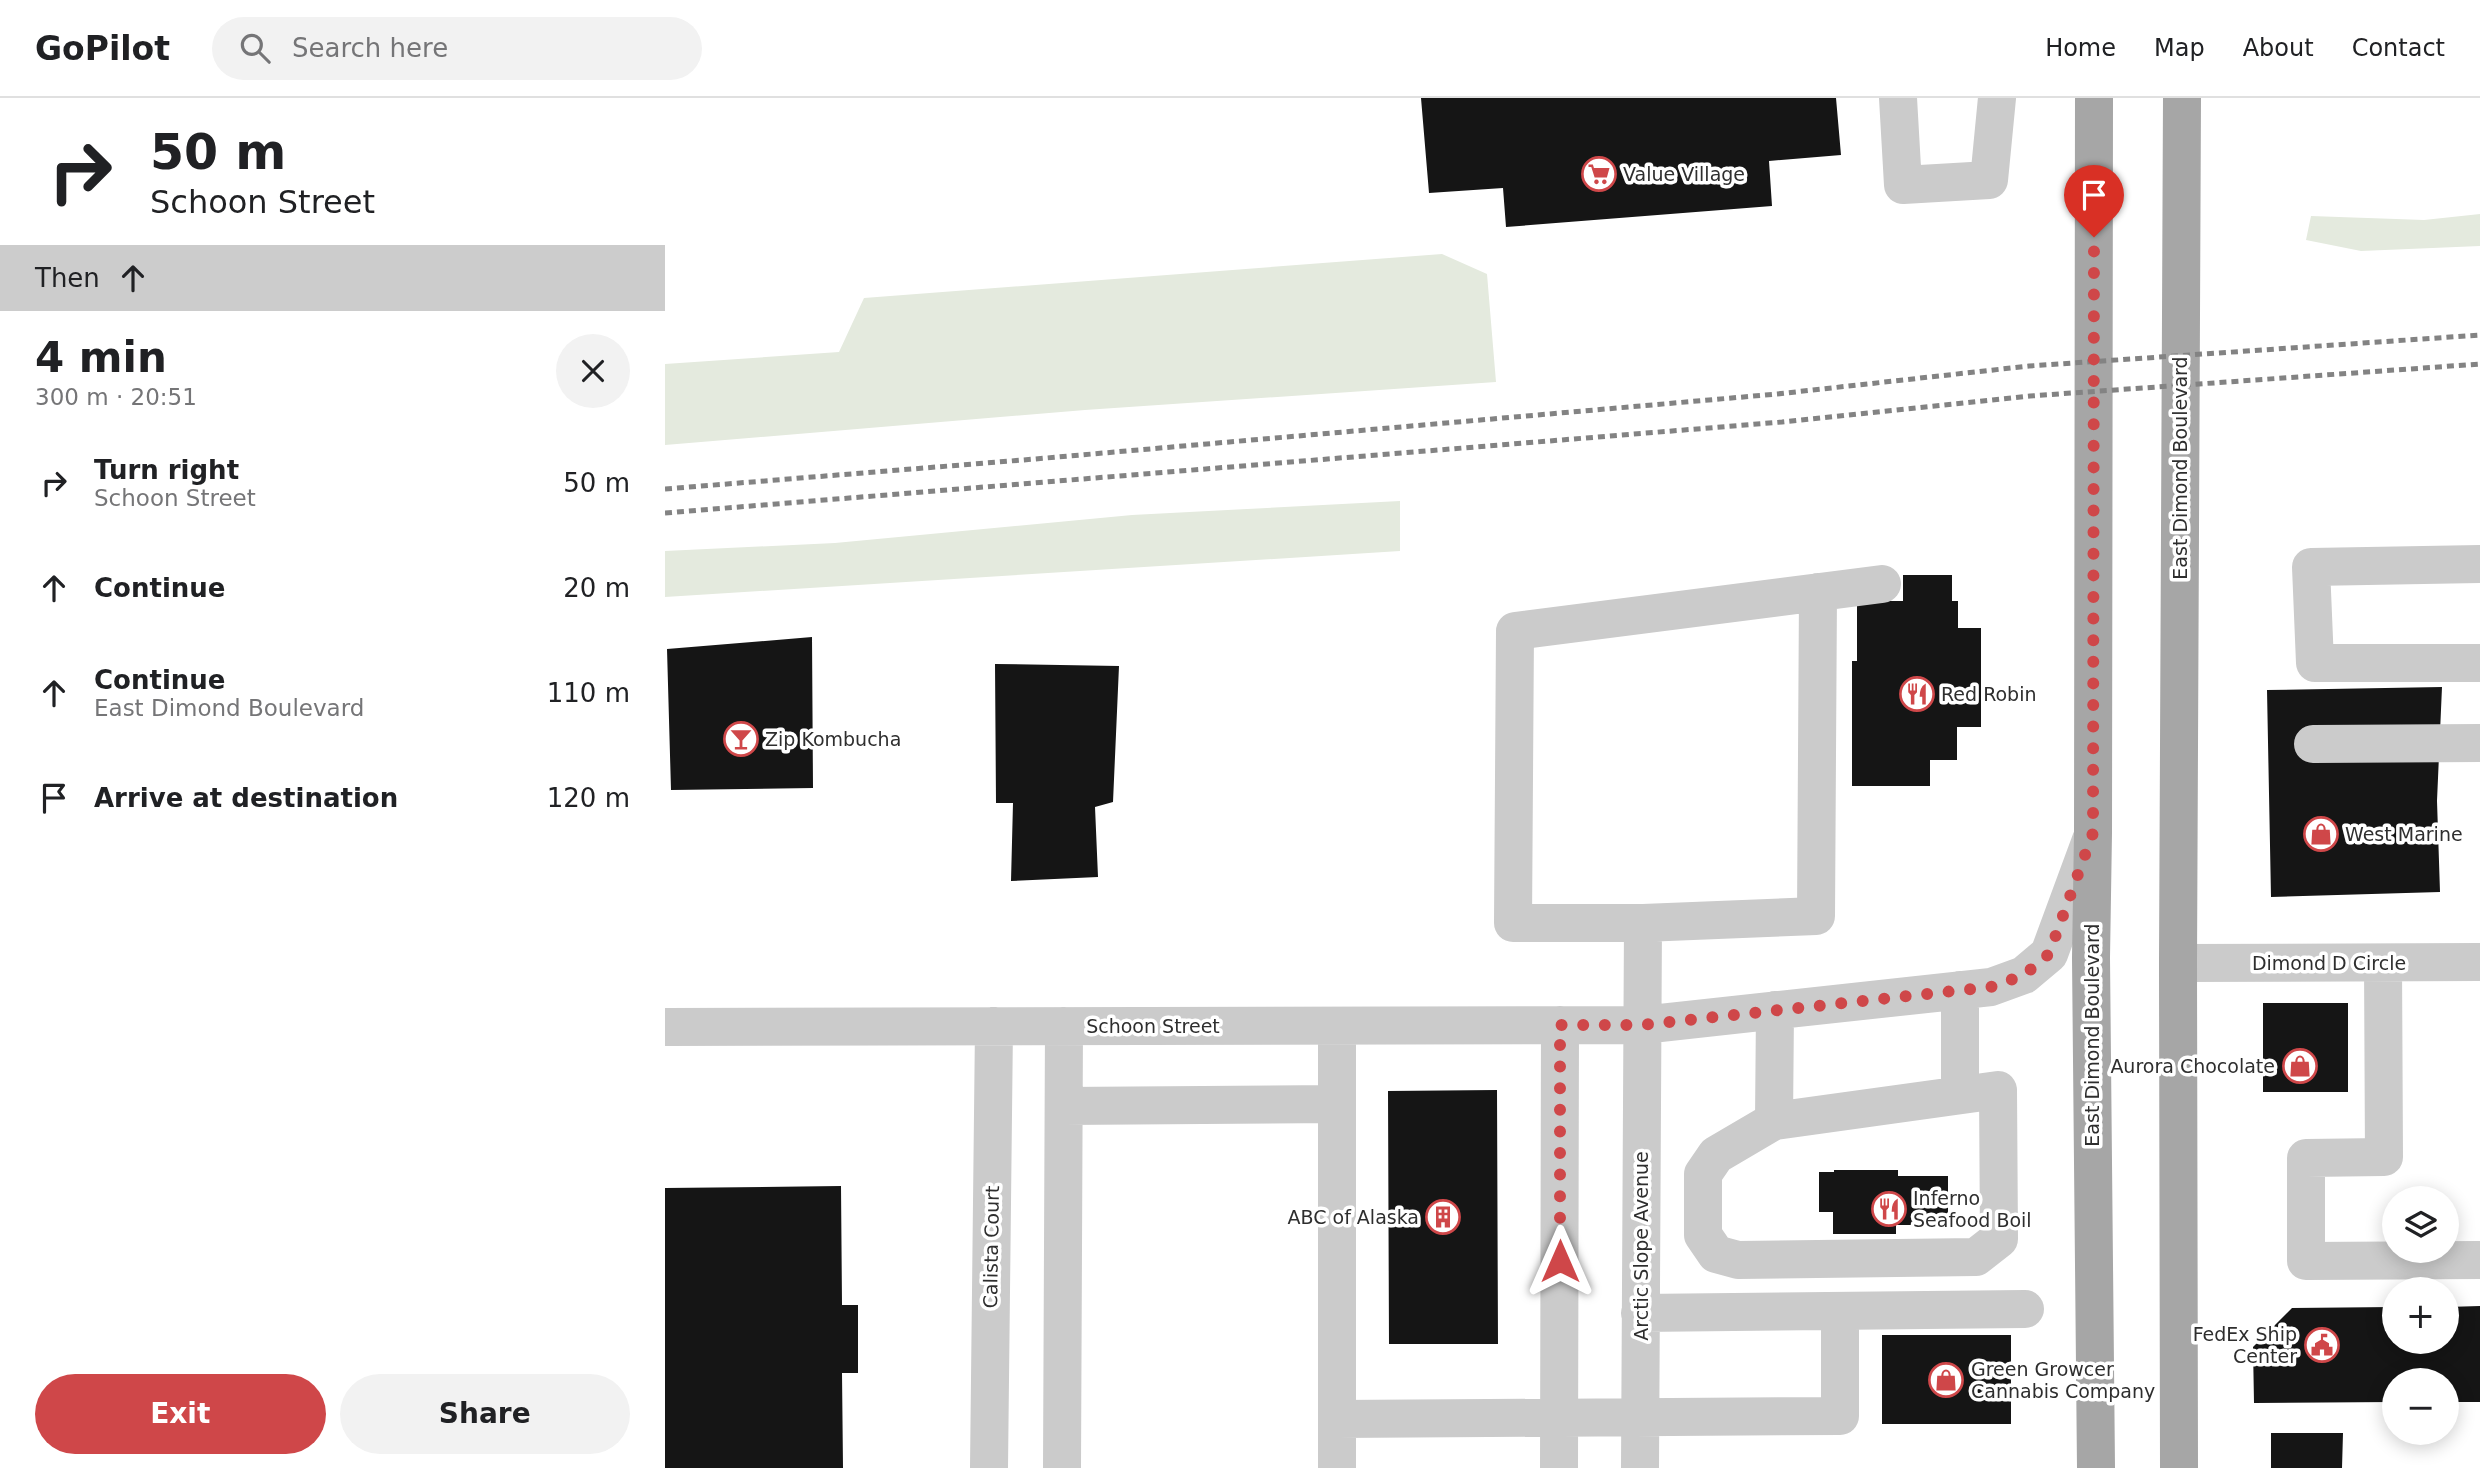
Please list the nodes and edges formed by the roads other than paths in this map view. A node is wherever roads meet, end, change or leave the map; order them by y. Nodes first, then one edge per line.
1 (1898, 98) edge
2 (1997, 98) edge
3 (2094, 98) edge
4 (2182, 98) edge
5 (2480, 564) edge
6 (1882, 584) dead end
7 (1818, 592) junction
8 (2480, 663) edge
9 (2480, 743) edge
10 (2313, 744) dead end
11 (2093, 833) junction
12 (1643, 923) junction
13 (2480, 962) edge
14 (2178, 963) junction
15 (2383, 963) junction
16 (1960, 990) junction
17 (1775, 1010) junction
18 (1560, 1025) junction
19 (1642, 1025) junction
20 (994, 1026) junction
21 (1064, 1026) junction
22 (1337, 1026) junction
23 (665, 1027) edge
24 (1960, 1095) junction
25 (1337, 1104) junction
26 (1064, 1106) junction
27 (1774, 1121) junction
28 (2480, 1260) edge
29 (2025, 1309) dead end
30 (1840, 1311) junction
31 (1640, 1314) junction
32 (1560, 1418) junction
33 (1640, 1418) junction
34 (1337, 1419) junction
35 (989, 1468) edge
36 (1062, 1468) edge
37 (1337, 1468) edge
38 (1559, 1468) edge
39 (1640, 1468) edge
40 (2096, 1468) edge
41 (2179, 1468) edge

1 - 2 street
3 - 11 main road, East Dimond Boulevard
4 - 14 main road, East Dimond Boulevard
5 - 8 street
6 - 7 street
7 - 12 street
7 - 12 street
9 - 10 street
11 - 16 street, Schoon Street
11 - 40 main road, East Dimond Boulevard
12 - 19 street, Arctic Slope Avenue
13 - 15 street, Dimond D Circle
14 - 15 street, Dimond D Circle
14 - 41 main road, East Dimond Boulevard
15 - 28 street
16 - 17 street, Schoon Street
16 - 24 street
17 - 19 street, Schoon Street
17 - 27 street
18 - 19 street, Schoon Street
18 - 22 street, Schoon Street
18 - 32 street
19 - 31 street, Arctic Slope Avenue
20 - 21 street, Schoon Street
20 - 23 street, Schoon Street
20 - 35 street, Calista Court
21 - 22 street, Schoon Street
21 - 26 street
22 - 25 street
24 - 27 street
24 - 27 street
25 - 26 street
25 - 34 street
26 - 36 street
29 - 30 street
30 - 31 street
30 - 33 street
31 - 33 street, Arctic Slope Avenue
32 - 33 street
32 - 34 street
32 - 38 street
33 - 39 street, Arctic Slope Avenue
34 - 37 street

